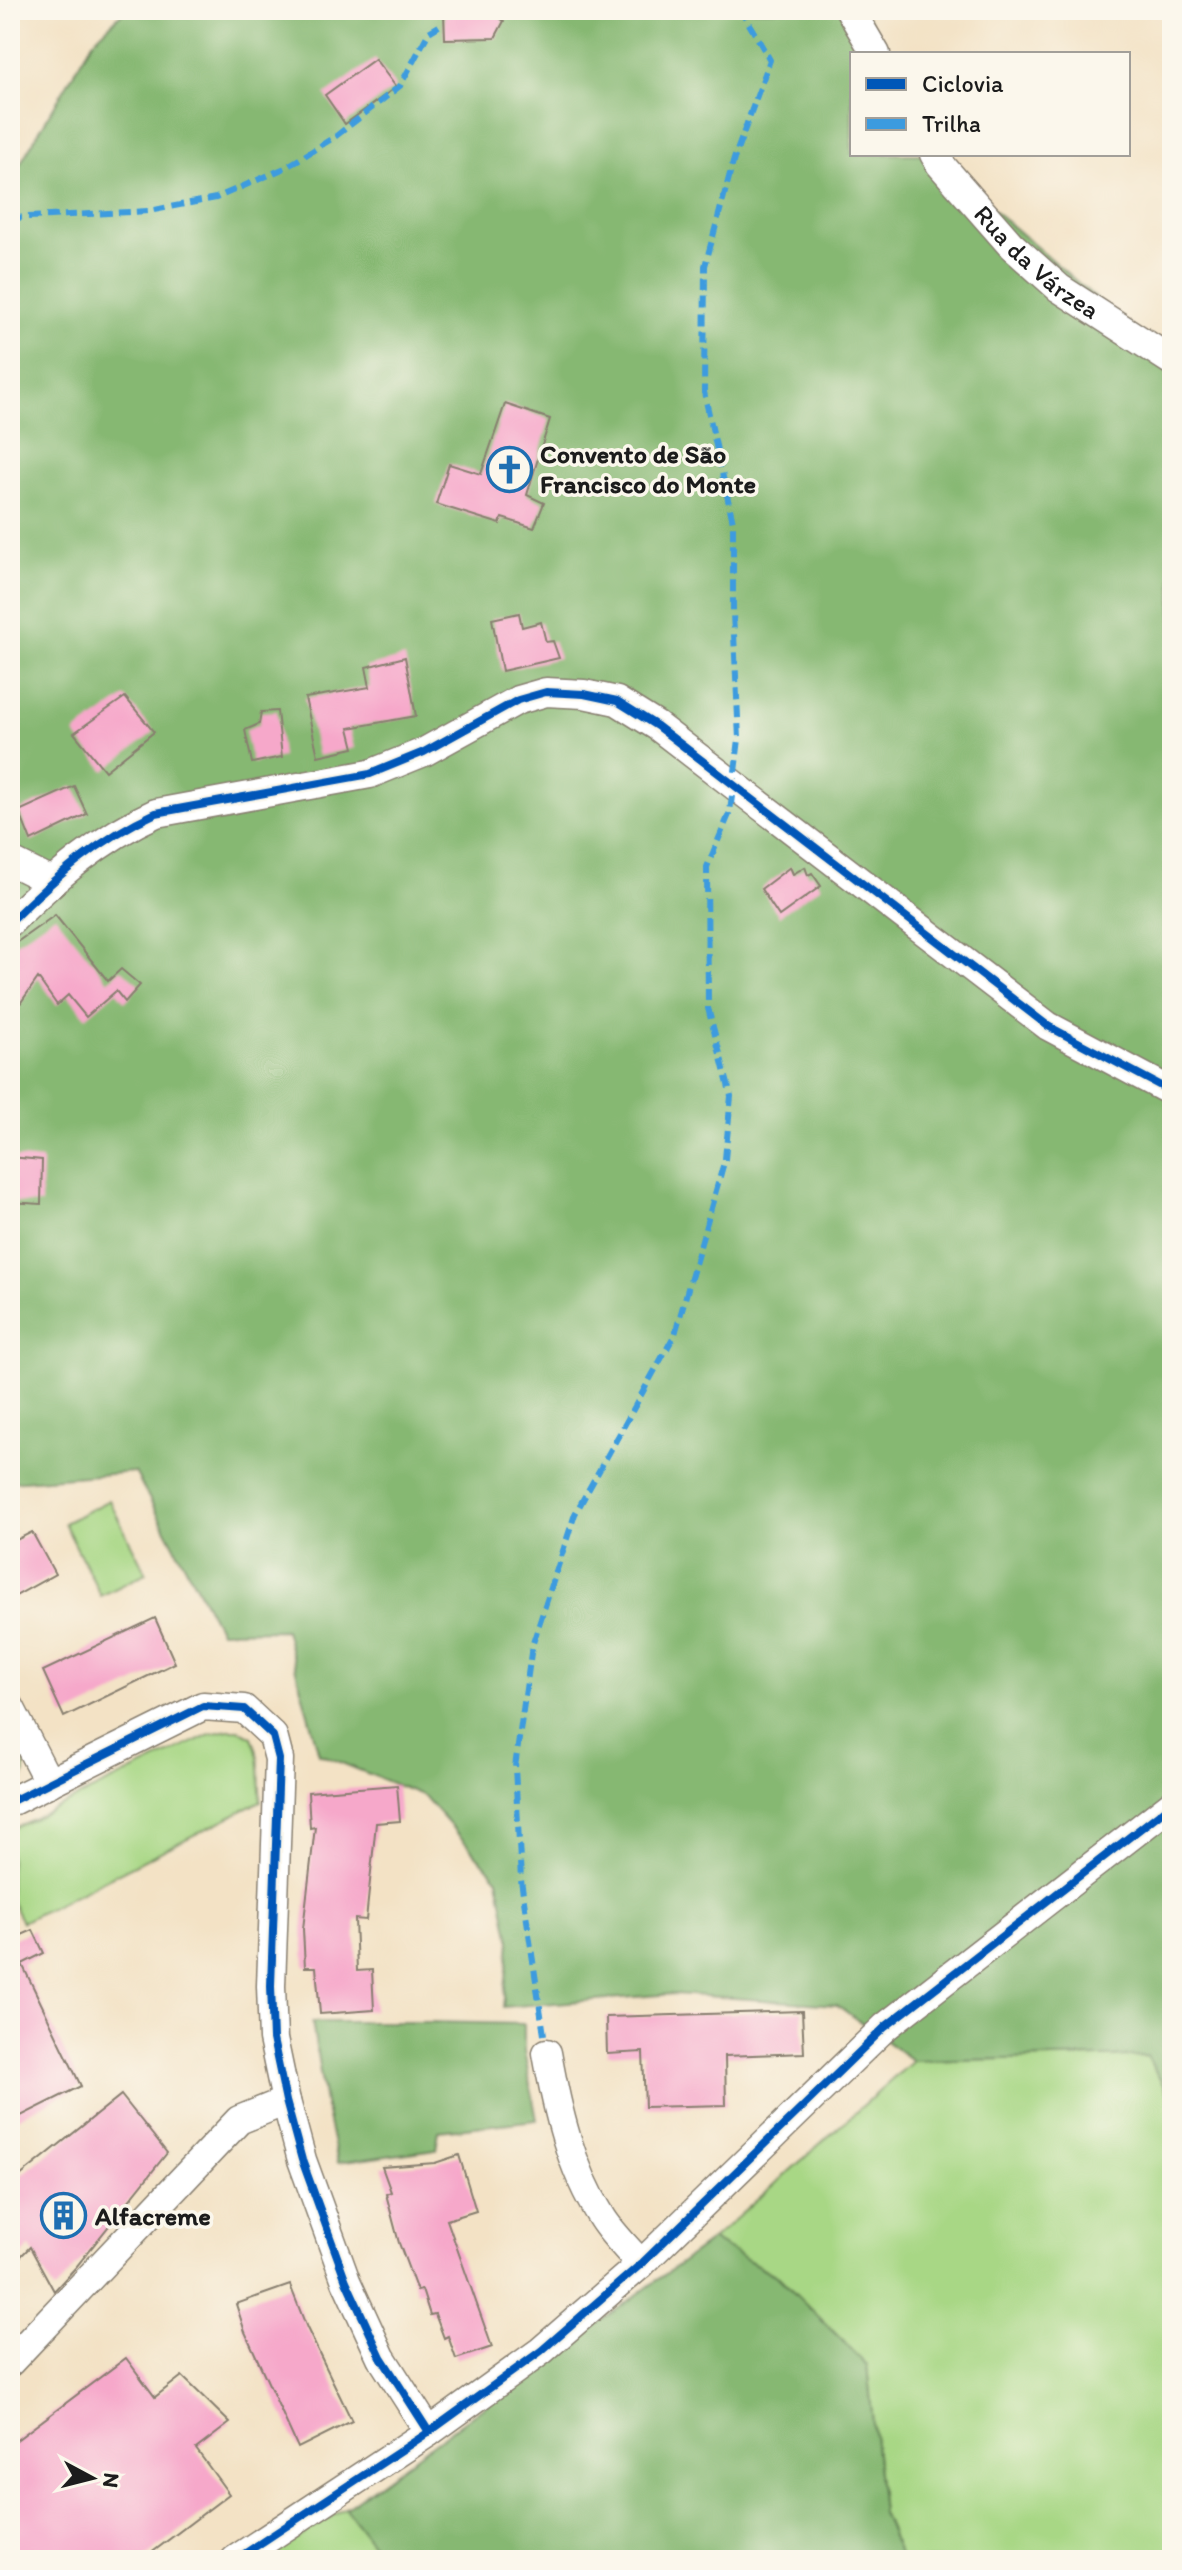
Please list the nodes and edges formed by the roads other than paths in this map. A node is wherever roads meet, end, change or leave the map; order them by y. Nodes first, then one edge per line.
1 (850, 10) edge
2 (875, 52) edge
3 (935, 156) edge
4 (1164, 356) edge
5 (10, 861) edge
6 (50, 881) junction
7 (10, 922) edge
8 (1172, 1092) edge
9 (10, 1707) edge
10 (49, 1783) junction
11 (10, 1802) edge
12 (1172, 1804) edge
13 (547, 2053) dead end
14 (286, 2101) junction
15 (641, 2264) junction
16 (10, 2362) edge
17 (429, 2432) junction
18 (235, 2560) edge

1 - 2 street
3 - 4 street, Rua da Várzea
5 - 6 street
6 - 7 street
6 - 8 street
9 - 10 street
10 - 11 street
10 - 14 street
12 - 15 street
13 - 15 street
14 - 16 street
14 - 17 street
15 - 17 street
17 - 18 street

